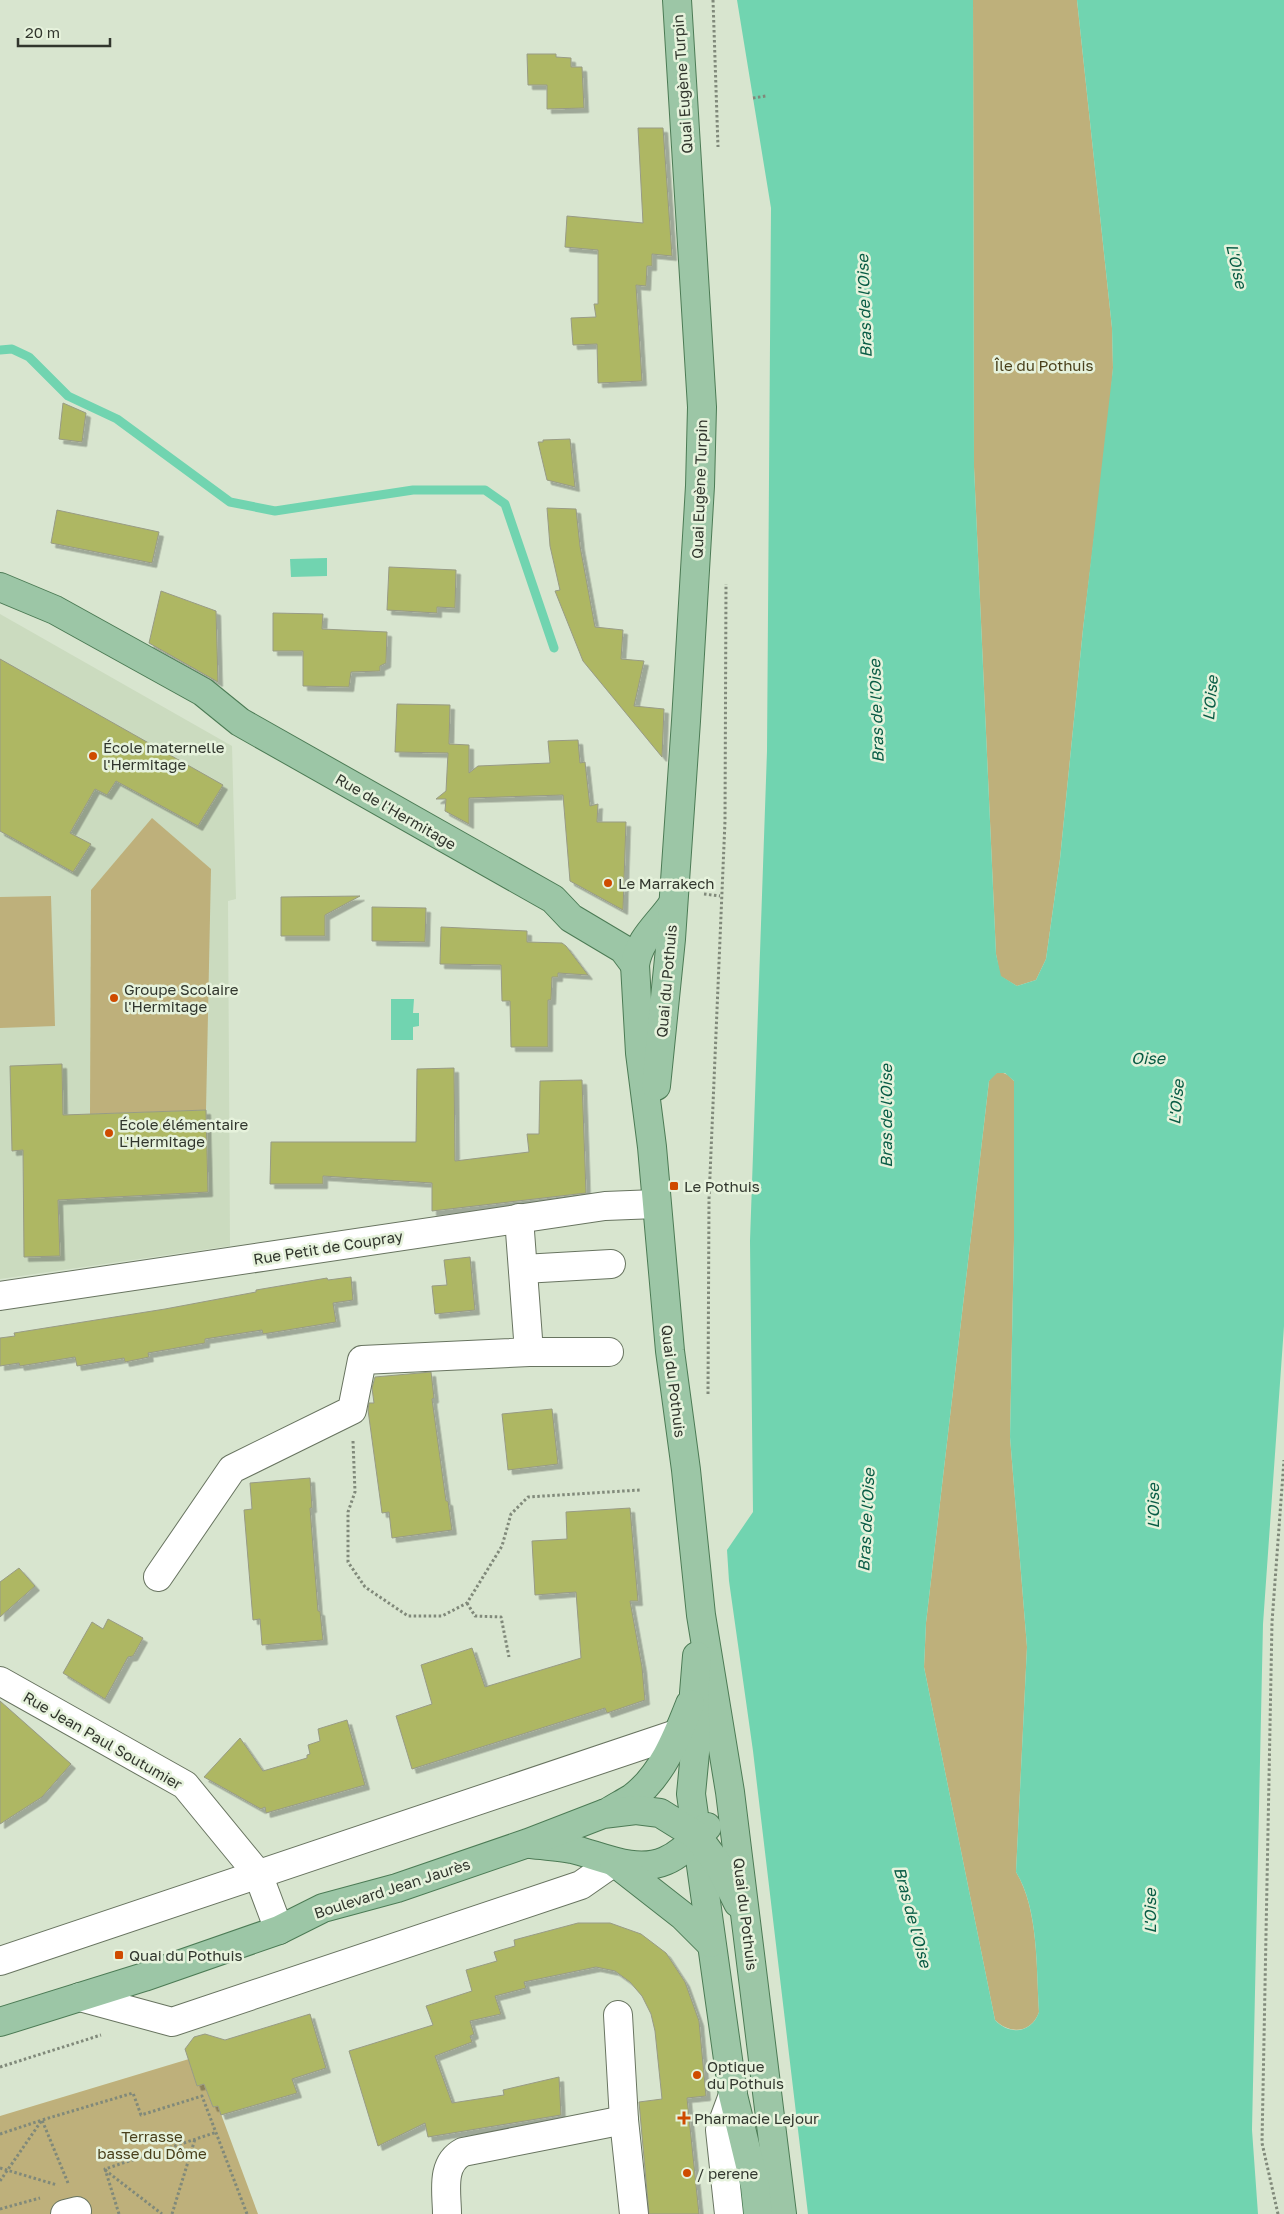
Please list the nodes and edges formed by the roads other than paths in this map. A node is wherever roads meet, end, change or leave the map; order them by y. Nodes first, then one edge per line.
1 (677, 0) edge
2 (6, 590) edge
3 (672, 905) joint
4 (643, 950) junction
5 (652, 1147) junction
6 (656, 1204) junction
7 (519, 1218) junction
8 (611, 1264) dead end
9 (523, 1269) junction
10 (0, 1296) edge
11 (529, 1352) junction
12 (609, 1352) dead end
13 (158, 1577) dead end
14 (701, 1614) junction
15 (0, 1681) edge
16 (694, 1693) junction
17 (678, 1733) junction
18 (730, 1792) junction
19 (603, 1814) junction
20 (697, 1836) junction
21 (528, 1844) junction
22 (614, 1862) junction
23 (258, 1874) junction
24 (748, 1922) junction
25 (279, 1930) junction
26 (710, 1943) junction
27 (0, 1960) edge
28 (80, 1997) junction
29 (4, 2015) edge
30 (618, 2015) dead end
31 (733, 2095) junction
32 (624, 2120) junction
33 (448, 2214) edge
34 (634, 2214) edge
35 (729, 2214) edge
36 (758, 2214) edge
37 (782, 2214) edge

1 - 3 main road, Quai Eugène Turpin
2 - 4 main road, Rue de l'Hermitage
3 - 4 main road, Quai du Pothuis
4 - 5 main road, Quai du Pothuis
4 - 5 main road, Quai du Pothuis
5 - 6 main road, Quai du Pothuis
6 - 7 street, Rue Petit de Coupray
6 - 14 main road, Quai du Pothuis
7 - 9 street
7 - 10 street, Rue Petit de Coupray
8 - 9 street
9 - 11 street
11 - 12 street
11 - 13 street
14 - 16 main road, Quai du Pothuis
14 - 18 main road, Quai du Pothuis
15 - 23 street, Rue Jean Paul Soutumier
16 - 17 main road, Quai du Pothuis
16 - 20 main road, Quai du Pothuis
17 - 19 main road, Quai du Pothuis
17 - 23 street
18 - 20 main road
18 - 24 main road, Quai du Pothuis
19 - 20 main road
19 - 21 main road, Boulevard Jean Jaurès
20 - 22 main road
20 - 24 main road
20 - 26 main road, Quai du Pothuis
21 - 22 main road
21 - 25 main road, Boulevard Jean Jaurès
22 - 26 main road
22 - 28 street
23 - 25 street, Rue Jean Paul Soutumier
23 - 27 street
24 - 37 main road, Quai du Pothuis
25 - 28 main road, Boulevard Jean Jaurès
26 - 31 main road, Quai du Pothuis
28 - 29 main road, Boulevard Jean Jaurès
30 - 32 street
31 - 35 street
31 - 36 main road, Quai du Pothuis
32 - 33 street
32 - 34 street

